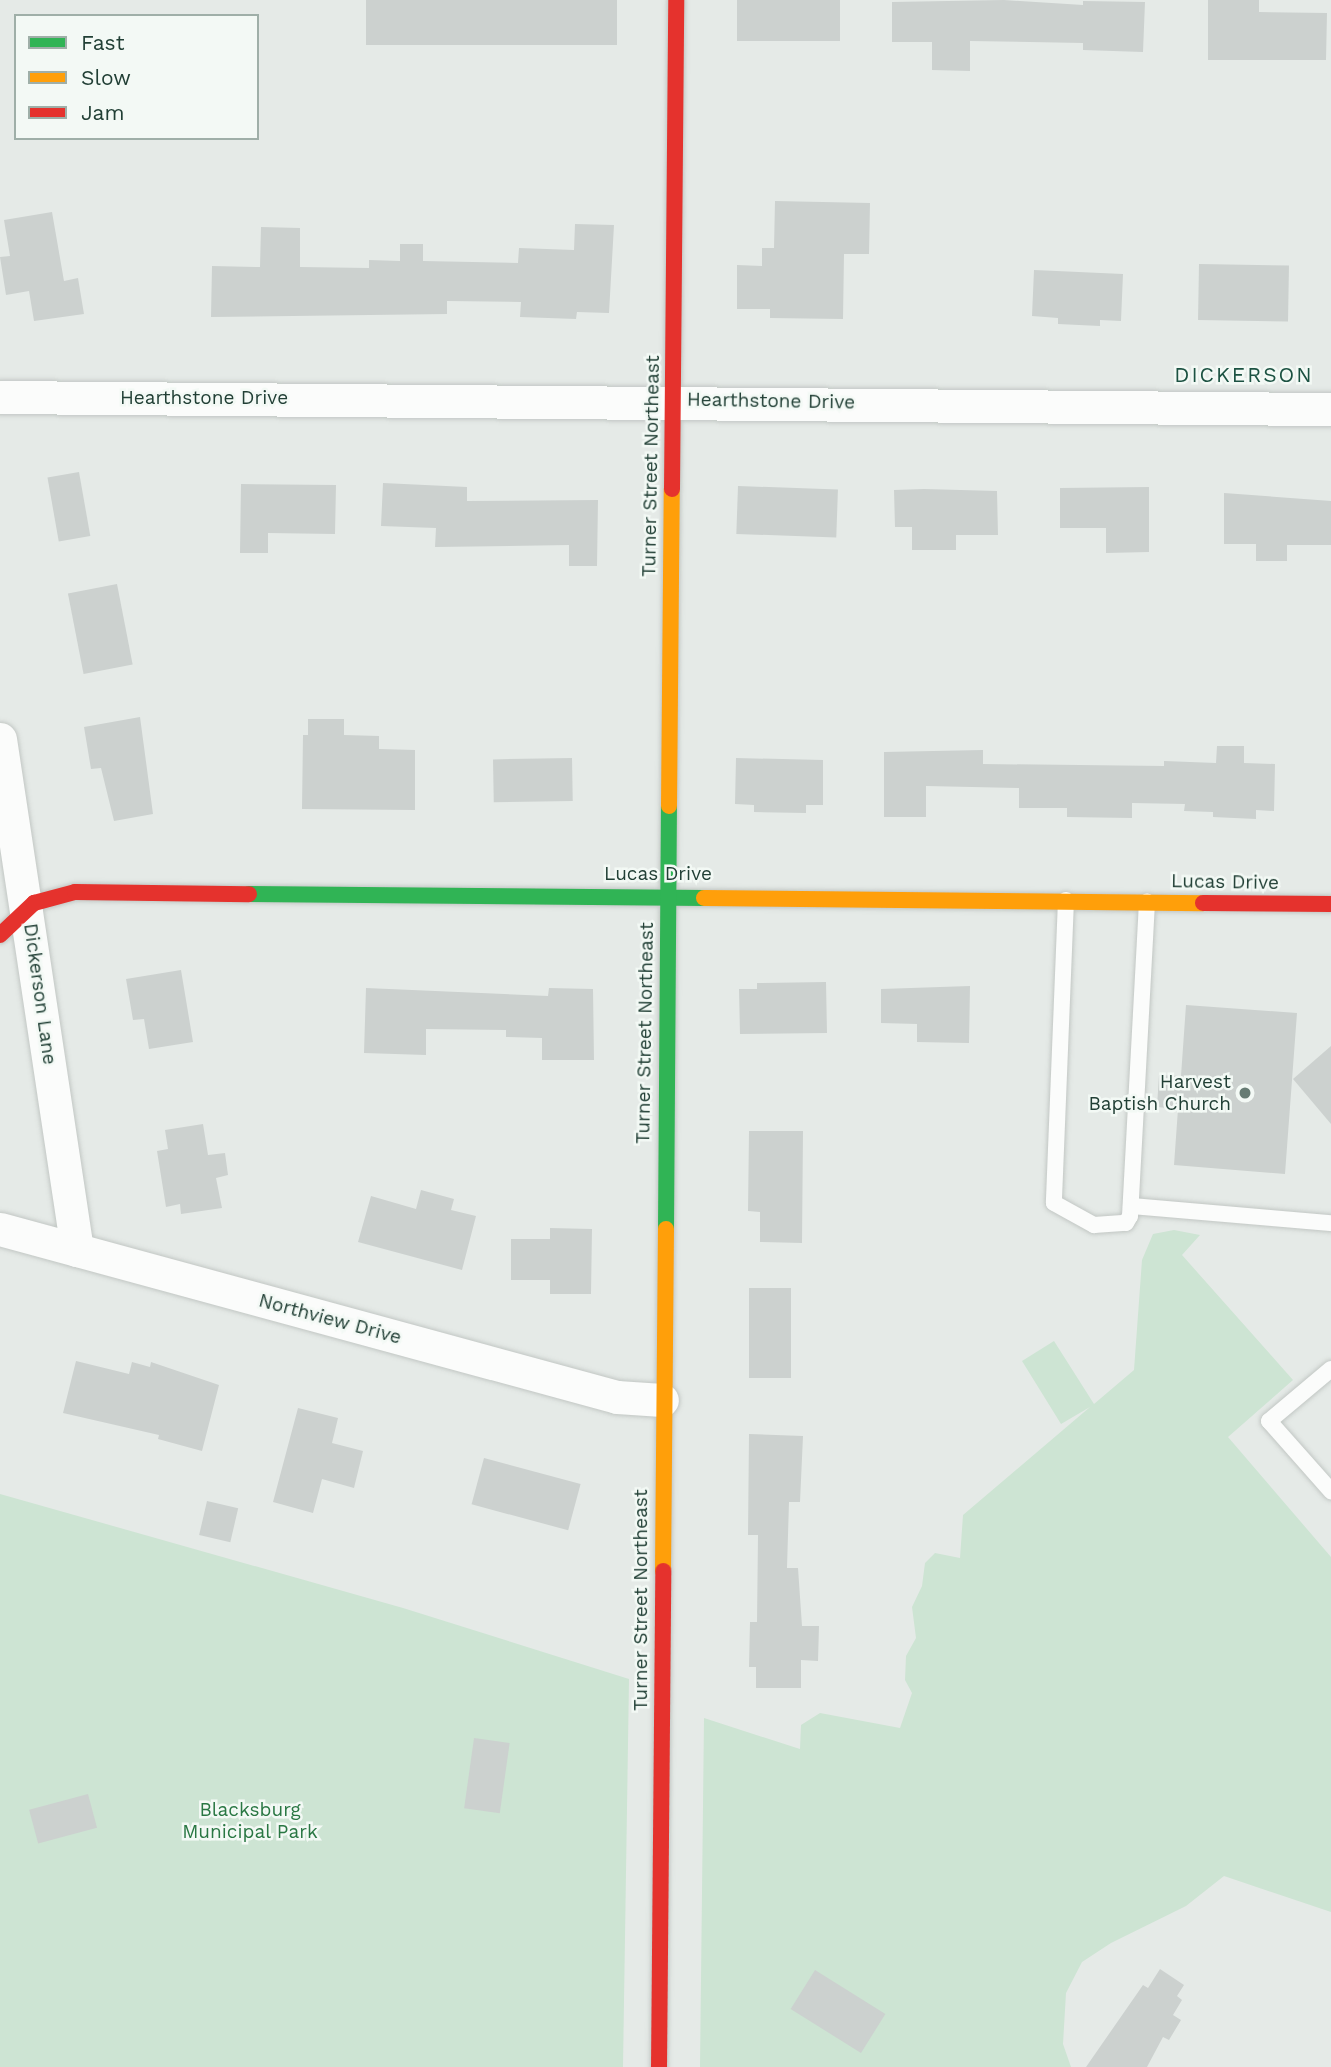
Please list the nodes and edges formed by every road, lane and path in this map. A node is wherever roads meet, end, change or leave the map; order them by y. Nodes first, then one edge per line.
1 (676, 0) edge
2 (0, 397) edge
3 (672, 400) junction
4 (1331, 410) edge
5 (0, 739) edge
6 (667, 895) junction
7 (1066, 900) junction
8 (1147, 901) junction
9 (1331, 904) edge
10 (28, 908) junction
11 (0, 935) edge
12 (1131, 1206) junction
13 (1331, 1223) edge
14 (0, 1229) edge
15 (77, 1250) junction
16 (1331, 1369) edge
17 (662, 1400) junction
18 (1331, 1491) edge
19 (659, 2067) edge

1 - 3 street, Turner Street Northeast
2 - 3 street, Hearthstone Drive
3 - 4 street, Hearthstone Drive
3 - 6 street, Turner Street Northeast
5 - 10 street, Dickerson Lane
6 - 7 street, Lucas Drive
6 - 10 street, Lucas Drive
6 - 17 street, Turner Street Northeast
7 - 8 street, Lucas Drive
7 - 12 lane
8 - 9 street, Lucas Drive
8 - 12 lane
10 - 11 street, Lucas Drive
10 - 15 street, Dickerson Lane
12 - 13 lane
14 - 15 street, Northview Drive
15 - 17 street, Northview Drive
16 - 18 lane
17 - 19 street, Turner Street Northeast

